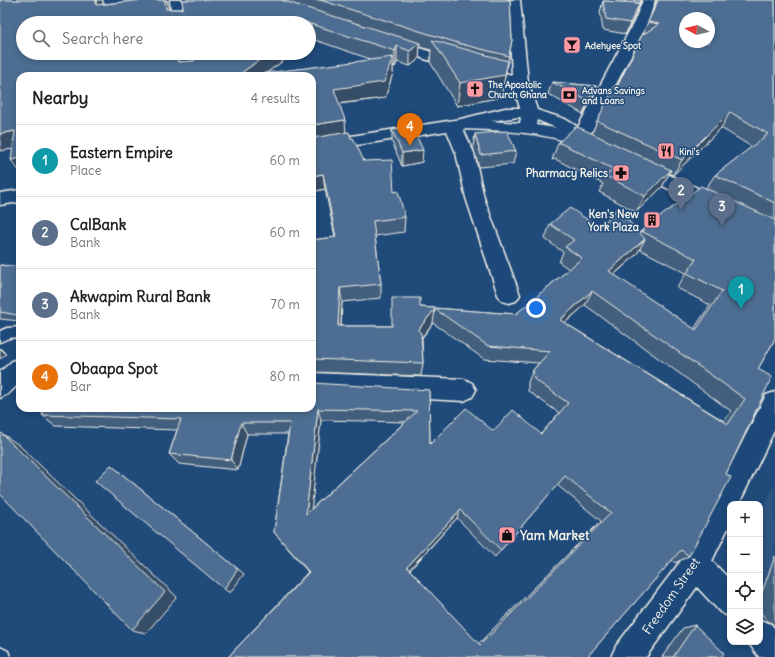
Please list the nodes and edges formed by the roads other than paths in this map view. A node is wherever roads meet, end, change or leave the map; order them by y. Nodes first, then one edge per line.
1 (176, 0) edge
2 (514, 0) edge
3 (649, 0) edge
4 (178, 16) edge
5 (381, 40) edge
6 (187, 60) edge
7 (190, 72) edge
8 (520, 82) junction
9 (529, 121) junction
10 (458, 125) junction
11 (580, 139) junction
12 (316, 146) edge
13 (16, 197) edge
14 (0, 199) edge
15 (733, 213) edge
16 (509, 295) dead end
17 (16, 332) edge
18 (0, 337) edge
19 (16, 373) edge
20 (316, 383) edge
21 (7, 385) edge
22 (464, 390) dead end
23 (775, 403) edge
24 (696, 564) junction
25 (727, 599) edge
26 (763, 638) edge
27 (775, 652) edge
28 (627, 657) edge

1 - 4 street
2 - 8 street
3 - 11 street
5 - 8 street
6 - 7 street
8 - 9 street
9 - 10 street
9 - 11 street
10 - 12 street
10 - 16 street
11 - 15 street
13 - 14 street
17 - 18 lane
19 - 21 street
20 - 22 street
23 - 24 street, Freedom Street
24 - 25 street
24 - 28 street, Freedom Street
26 - 27 street

